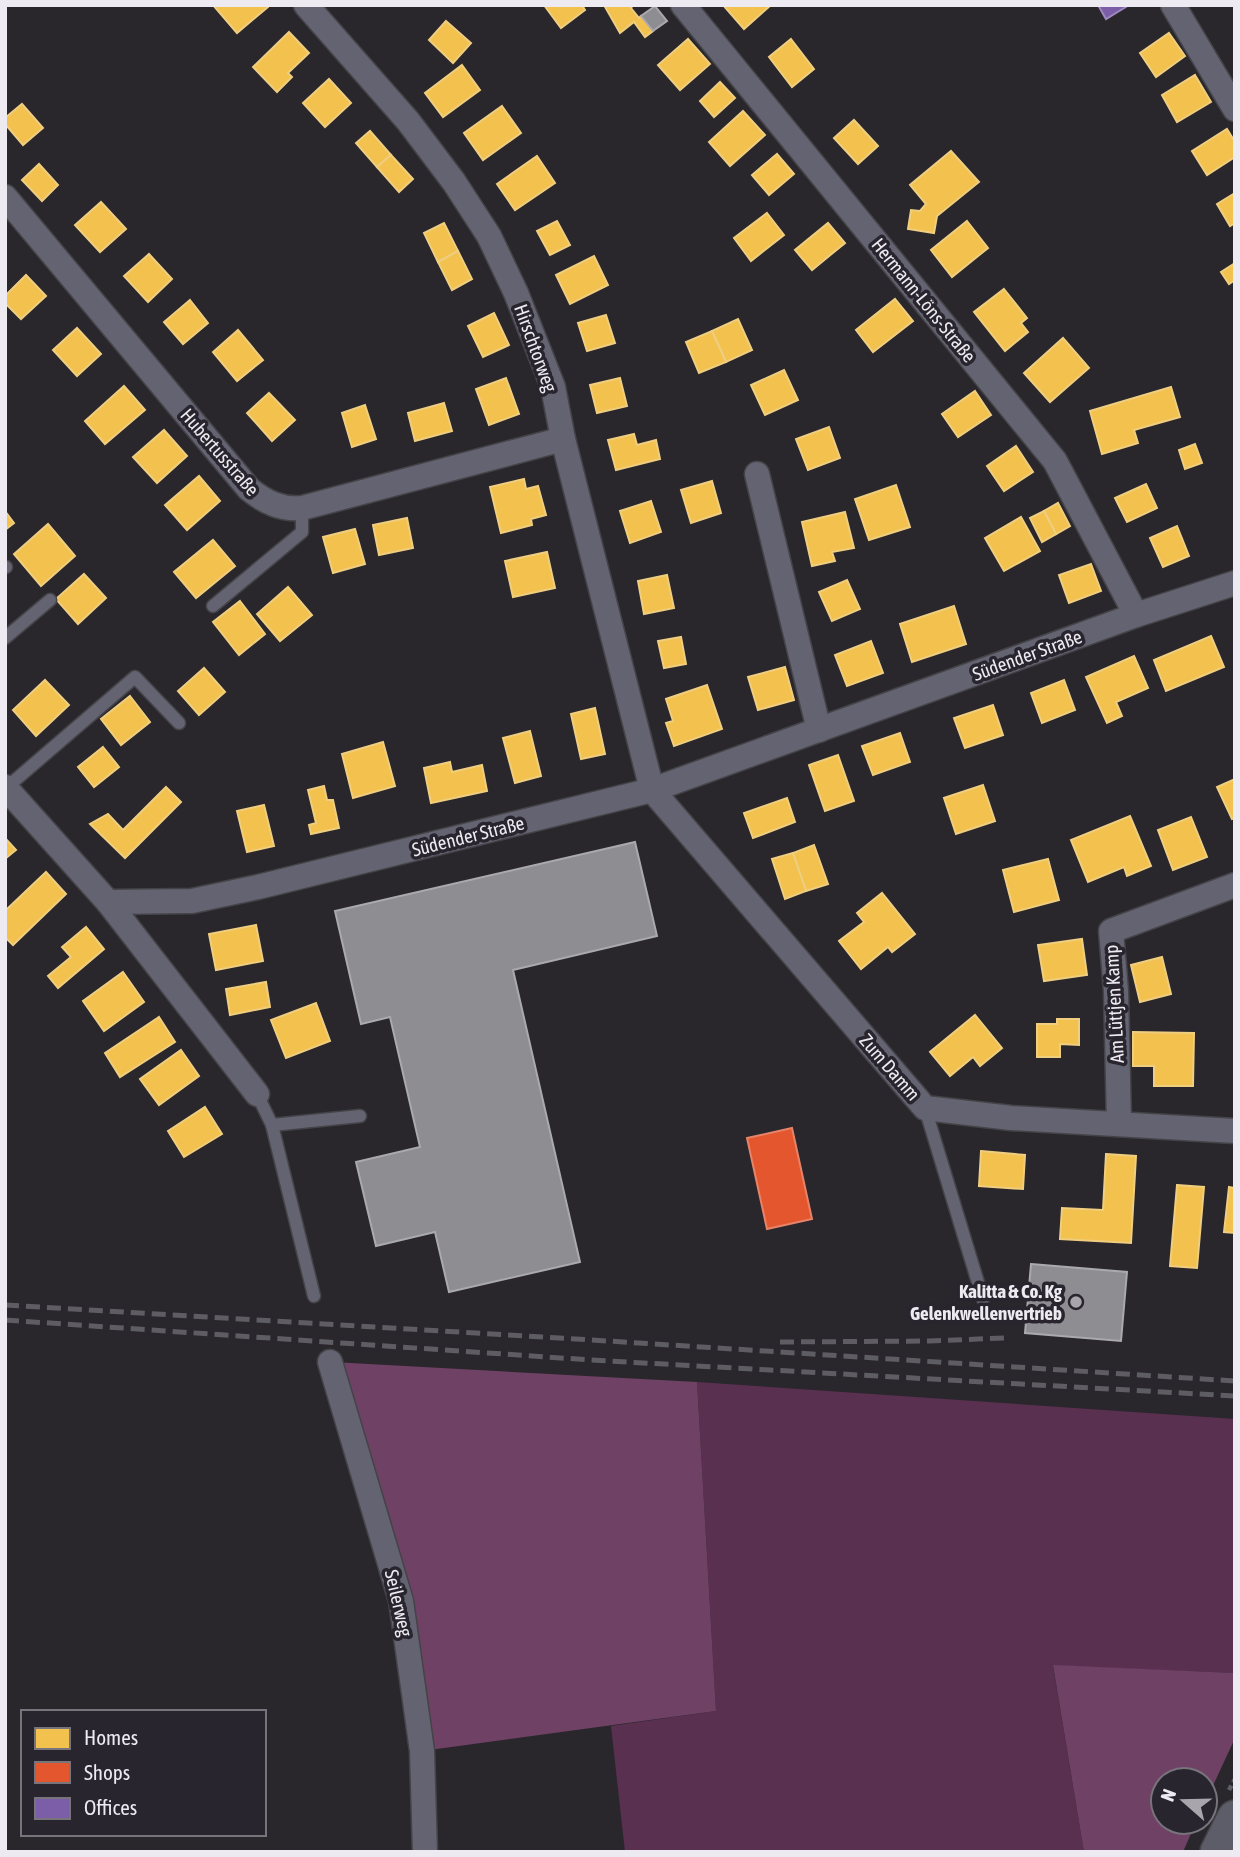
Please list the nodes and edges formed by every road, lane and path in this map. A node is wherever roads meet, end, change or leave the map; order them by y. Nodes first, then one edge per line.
1 (306, 5) edge
2 (683, 5) edge
3 (1173, 5) edge
4 (1235, 109) edge
5 (5, 197) edge
6 (563, 439) junction
7 (757, 474) dead end
8 (302, 508) junction
9 (1235, 583) edge
10 (50, 600) dead end
11 (213, 606) dead end
12 (1136, 615) junction
13 (5, 638) edge
14 (180, 723) dead end
15 (819, 730) junction
16 (6, 788) edge
17 (652, 790) junction
18 (1235, 885) edge
19 (108, 902) junction
20 (257, 1094) joint
21 (925, 1108) junction
22 (360, 1116) dead end
23 (1119, 1124) junction
24 (272, 1125) junction
25 (1235, 1131) edge
26 (314, 1296) dead end
27 (983, 1299) dead end
28 (330, 1363) dead end
29 (1235, 1818) edge
30 (425, 1852) edge
31 (1218, 1852) edge

1 - 6 street, Hirschtorweg
2 - 12 street, Hermann-Löns-Straße
3 - 4 street
5 - 8 street, Hubertusstraße
6 - 8 street, Hubertusstraße
6 - 17 street, Hirschtorweg
7 - 15 street
8 - 11 lane
9 - 12 street, Südender Straße
10 - 13 lane
12 - 15 street, Südender Straße
14 - 16 lane
15 - 17 street, Südender Straße
16 - 19 street
17 - 19 street, Südender Straße
17 - 21 street, Zum Damm
18 - 23 street, Am Lüttjen Kamp
19 - 20 street
20 - 24 lane
21 - 23 street, Zum Damm
21 - 27 lane
22 - 24 lane
23 - 25 street, Zum Damm
24 - 26 lane
28 - 30 street, Seilerweg
29 - 31 street

